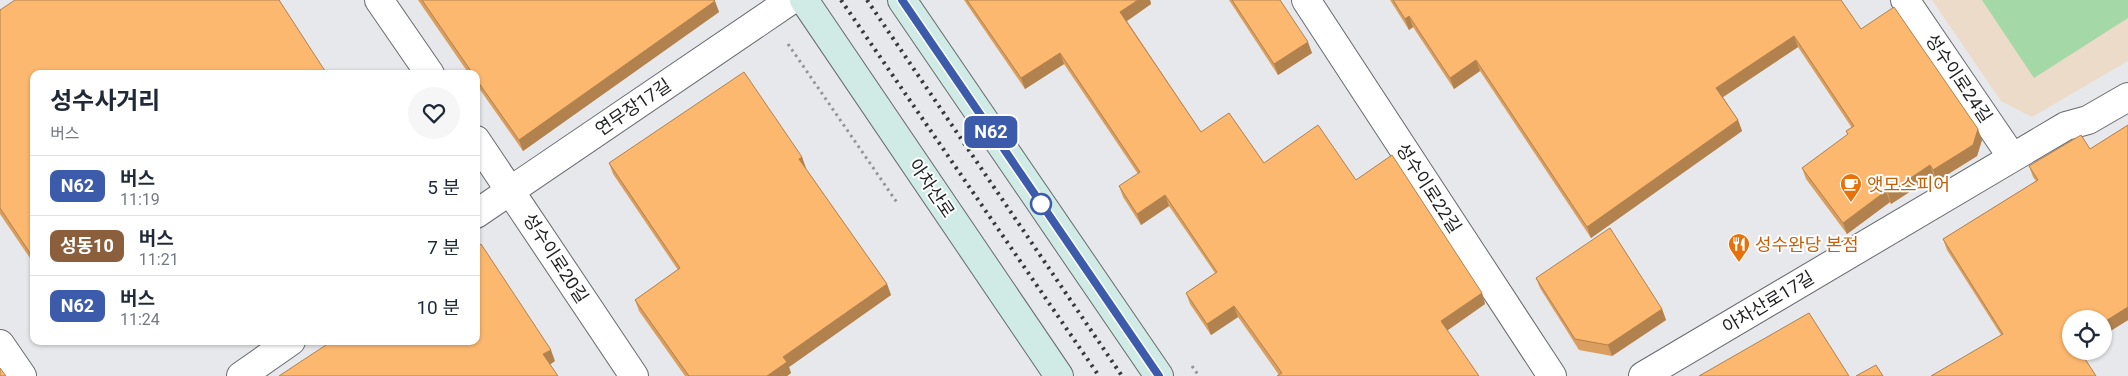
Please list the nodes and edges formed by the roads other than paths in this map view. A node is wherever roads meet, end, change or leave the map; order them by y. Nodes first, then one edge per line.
1 (379, 0) edge
2 (791, 0) edge
3 (804, 0) edge
4 (902, 0) edge
5 (1306, 0) edge
6 (1905, 0) edge
7 (427, 70) edge
8 (2128, 97) edge
9 (480, 146) edge
10 (2012, 157) junction
11 (511, 190) junction
12 (480, 211) edge
13 (0, 344) edge
14 (286, 345) edge
15 (22, 376) edge
16 (241, 376) edge
17 (634, 376) edge
18 (1059, 376) edge
19 (1158, 376) edge
20 (1552, 376) edge
21 (1644, 376) edge

1 - 7 street
2 - 11 street, 연무장17길
3 - 18 main road, 아차산로
4 - 19 main road
5 - 20 street, 성수이로22길
6 - 10 street, 성수이로24길
8 - 10 street, 아차산로17길
9 - 11 street, 성수이로20길
10 - 21 street, 아차산로17길
11 - 12 street, 연무장17길
11 - 17 street, 성수이로20길
13 - 15 street
14 - 16 street

